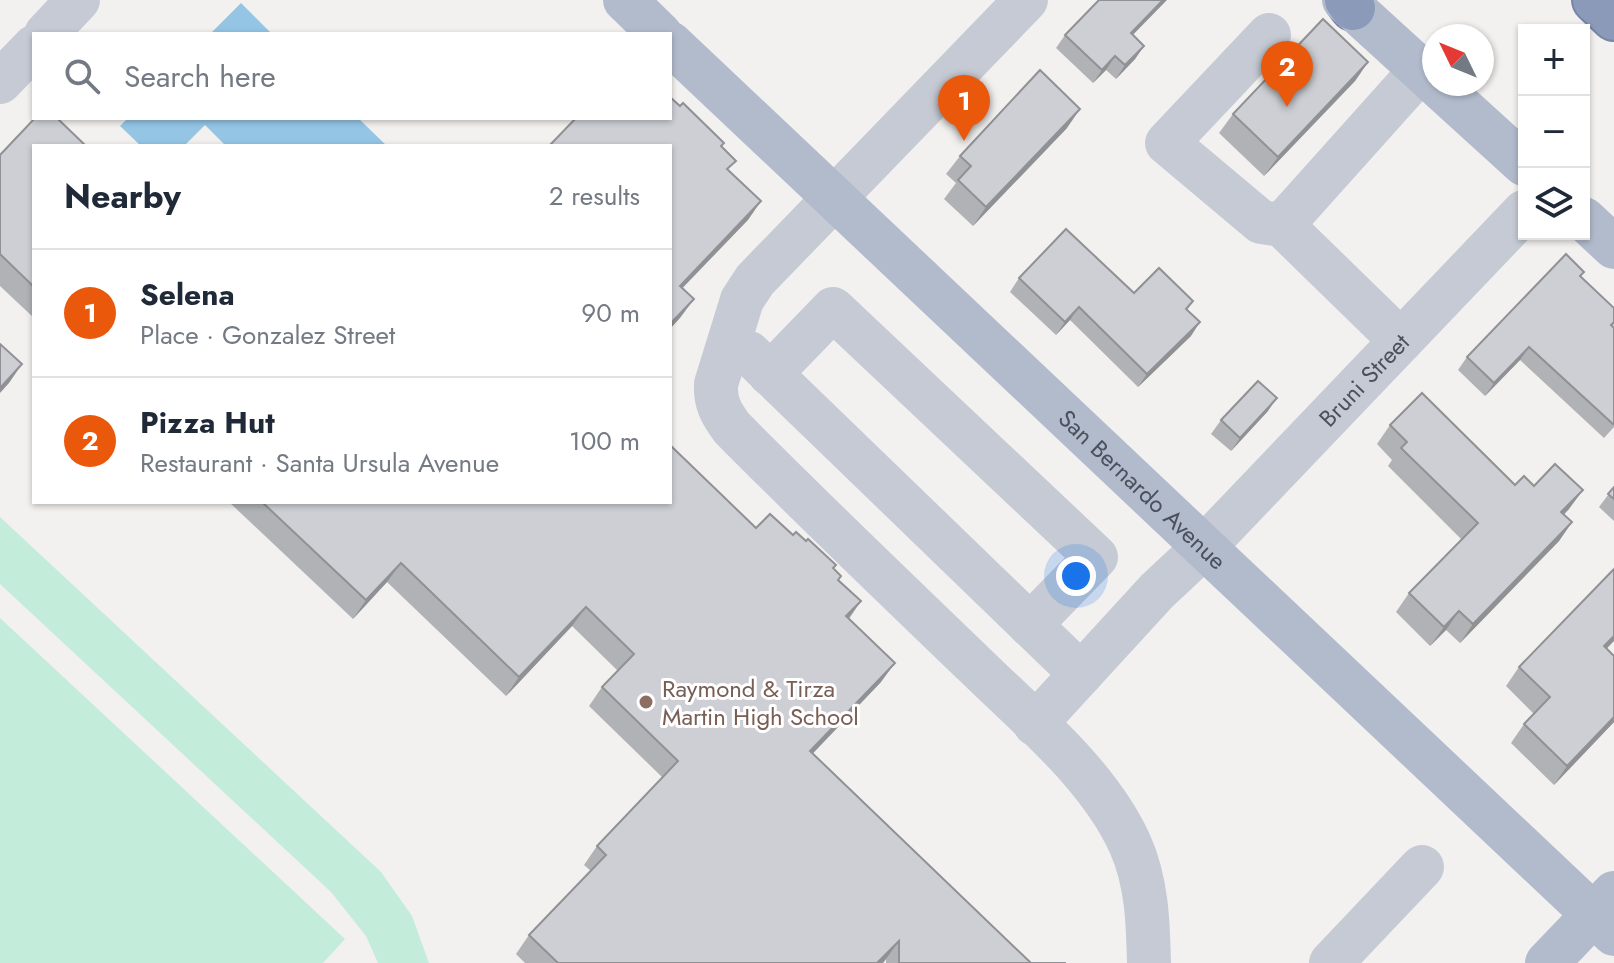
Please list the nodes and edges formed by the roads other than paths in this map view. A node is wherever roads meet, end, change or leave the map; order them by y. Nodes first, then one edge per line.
1 (78, 0) edge
2 (625, 0) edge
3 (1026, 0) edge
4 (1595, 0) edge
5 (1348, 3) edge
6 (1614, 18) edge
7 (48, 32) edge
8 (658, 32) edge
9 (1269, 35) dead end
10 (672, 45) edge
11 (32, 49) edge
12 (1422, 71) edge
13 (0, 82) edge
14 (1422, 88) edge
15 (1450, 96) edge
16 (1518, 159) edge
17 (834, 201) junction
18 (1518, 218) edge
19 (1282, 225) junction
20 (1590, 225) edge
21 (1614, 247) edge
22 (731, 336) junction
23 (1401, 341) junction
24 (770, 374) junction
25 (1203, 548) junction
26 (1030, 625) junction
27 (1081, 674) junction
28 (1035, 724) junction
29 (1422, 867) dead end
30 (1607, 914) edge
31 (1149, 963) edge
32 (1331, 963) edge
33 (1547, 963) edge

1 - 7 street
2 - 8 main road
3 - 17 street
4 - 6 highway
5 - 12 main road
9 - 19 street
10 - 17 main road, San Bernardo Avenue
11 - 13 street
14 - 19 street
15 - 16 main road
17 - 22 street
17 - 25 main road, San Bernardo Avenue
18 - 23 street, Bruni Street
19 - 23 street
20 - 21 main road
22 - 24 street
22 - 28 street
23 - 25 street, Bruni Street
24 - 26 street
24 - 26 street
25 - 27 street, Bruni Street
25 - 30 main road, San Bernardo Avenue
26 - 27 street
27 - 28 street, Bruni Street
28 - 31 street
29 - 32 street
30 - 33 main road

